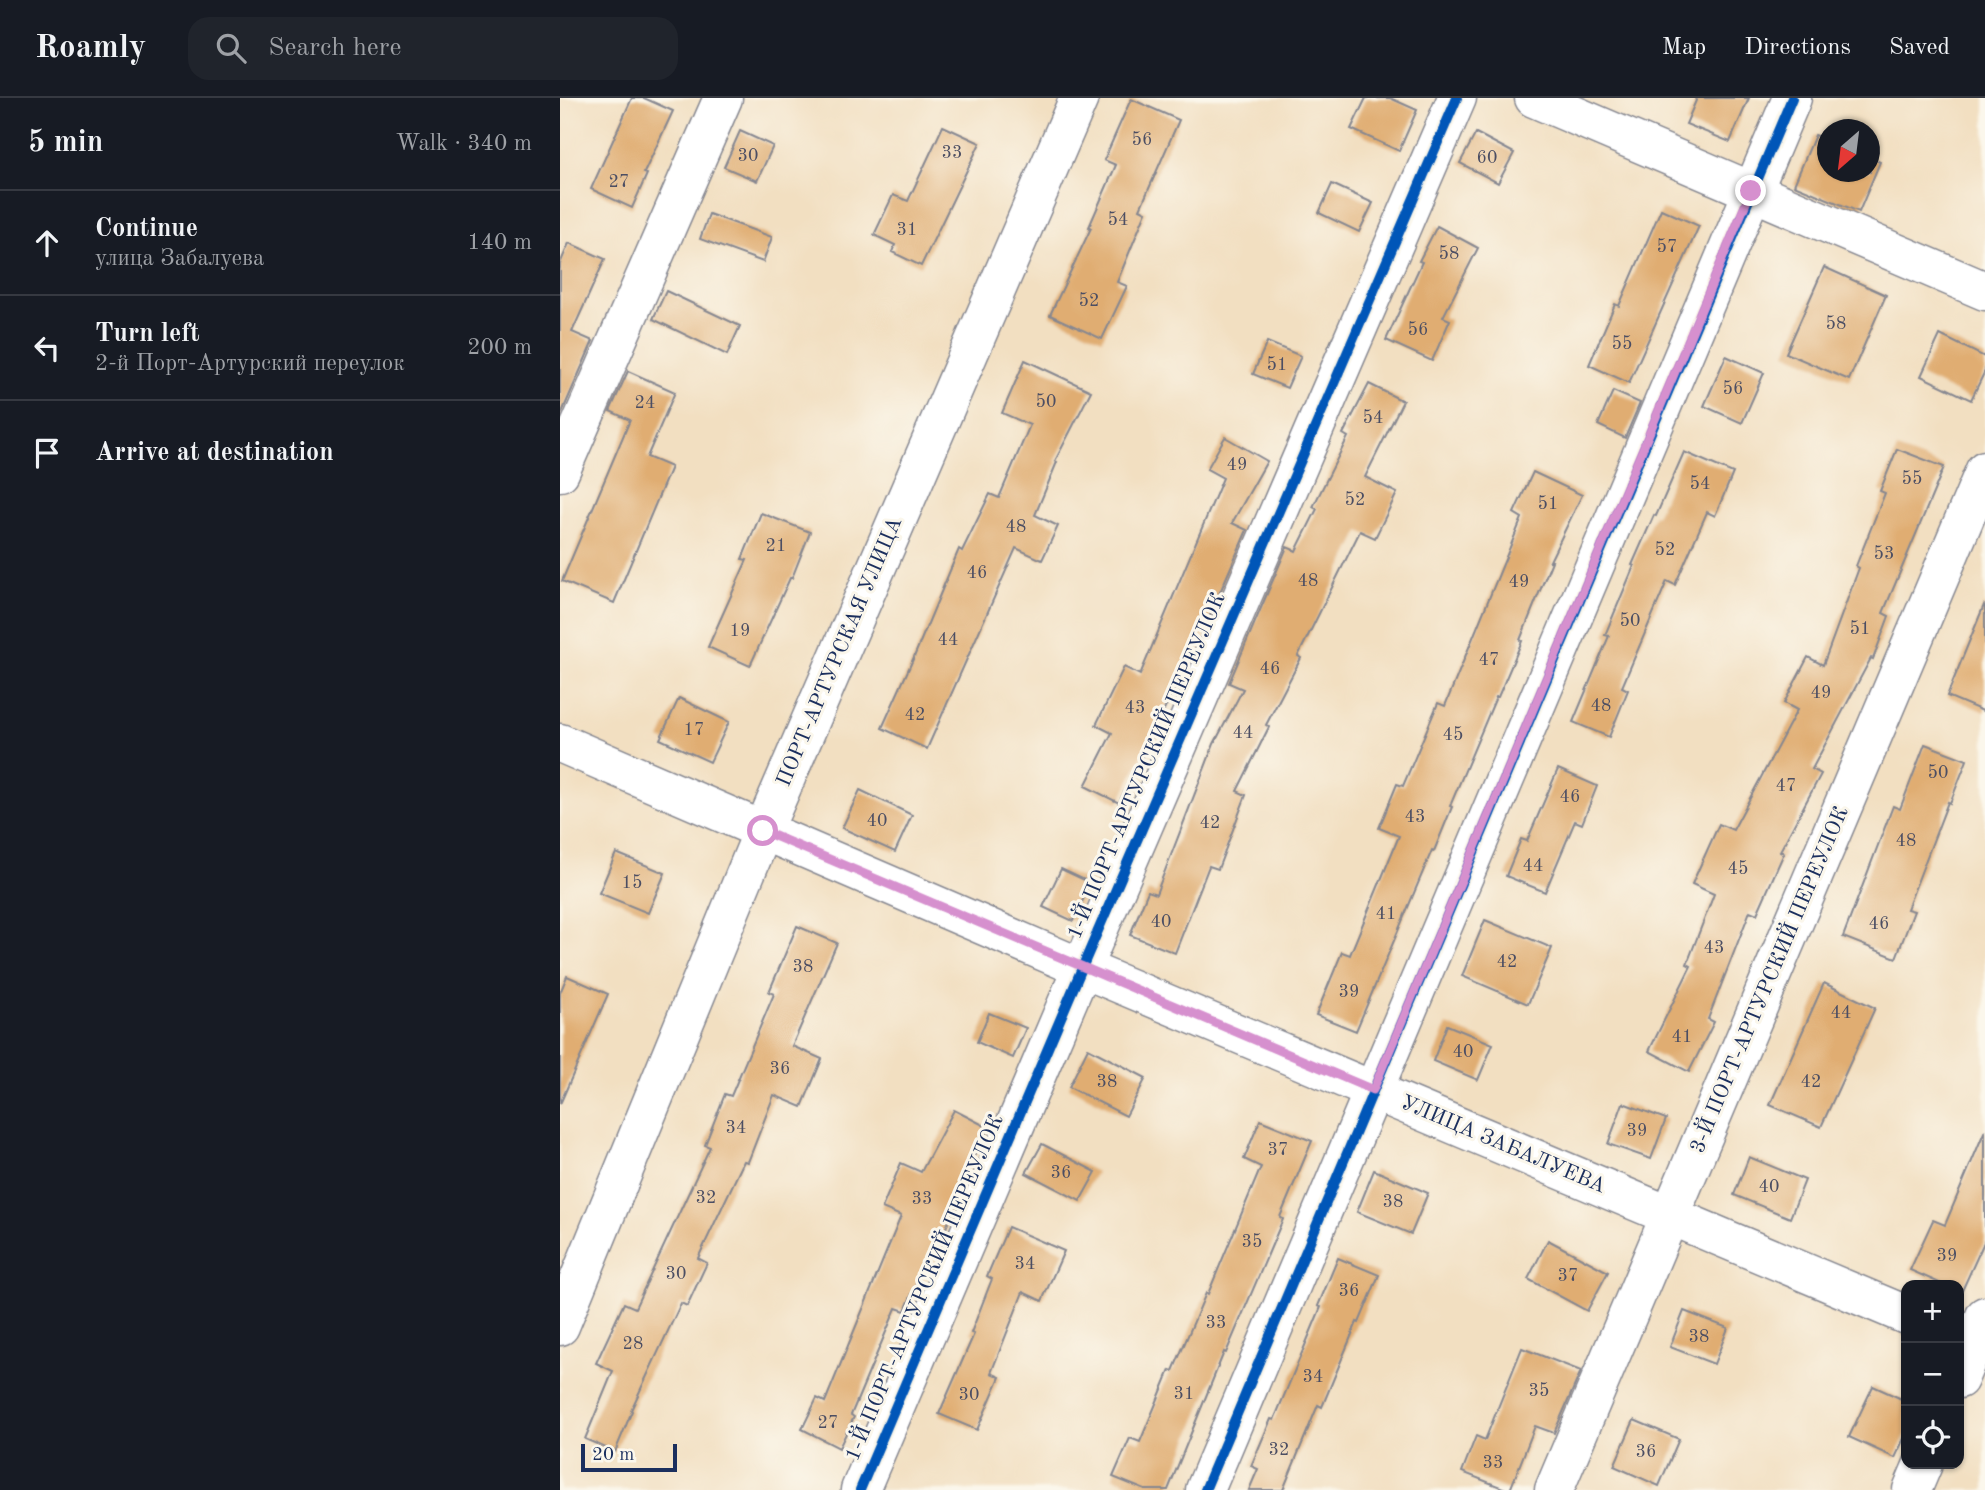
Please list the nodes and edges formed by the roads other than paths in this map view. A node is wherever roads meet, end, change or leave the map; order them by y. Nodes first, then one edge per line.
1 (723, 98) edge
2 (1079, 98) edge
3 (1457, 98) edge
4 (1534, 98) edge
5 (1792, 98) edge
6 (1751, 191) junction
7 (1985, 291) edge
8 (1985, 470) edge
9 (560, 472) edge
10 (560, 743) edge
11 (763, 831) junction
12 (1082, 968) junction
13 (1373, 1090) junction
14 (1671, 1216) junction
15 (1901, 1313) edge
16 (560, 1326) edge
17 (1976, 1336) edge
18 (1964, 1366) edge
19 (1921, 1469) edge
20 (860, 1490) edge
21 (1205, 1490) edge
22 (1555, 1490) edge
23 (1912, 1490) edge

1 - 9 street
2 - 11 street, ПОРТ-АРТУРСКАЯ УЛИЦА
3 - 12 street, 1-Й ПОРТ-АРТУРСКИЙ ПЕРЕУЛОК
4 - 6 street
5 - 6 street
6 - 7 street
6 - 13 street
8 - 14 street, 3-Й ПОРТ-АРТУРСКИЙ ПЕРЕУЛОК
10 - 11 street, УЛИЦА ЗАБАЛУЕВА
11 - 12 street, УЛИЦА ЗАБАЛУЕВА
11 - 16 street, ПОРТ-АРТУРСКАЯ УЛИЦА
12 - 13 street, УЛИЦА ЗАБАЛУЕВА
12 - 20 street, 1-Й ПОРТ-АРТУРСКИЙ ПЕРЕУЛОК
13 - 14 street, УЛИЦА ЗАБАЛУЕВА
13 - 21 street
14 - 15 street, УЛИЦА ЗАБАЛУЕВА
14 - 22 street, 3-Й ПОРТ-АРТУРСКИЙ ПЕРЕУЛОК
17 - 18 street
19 - 23 street

